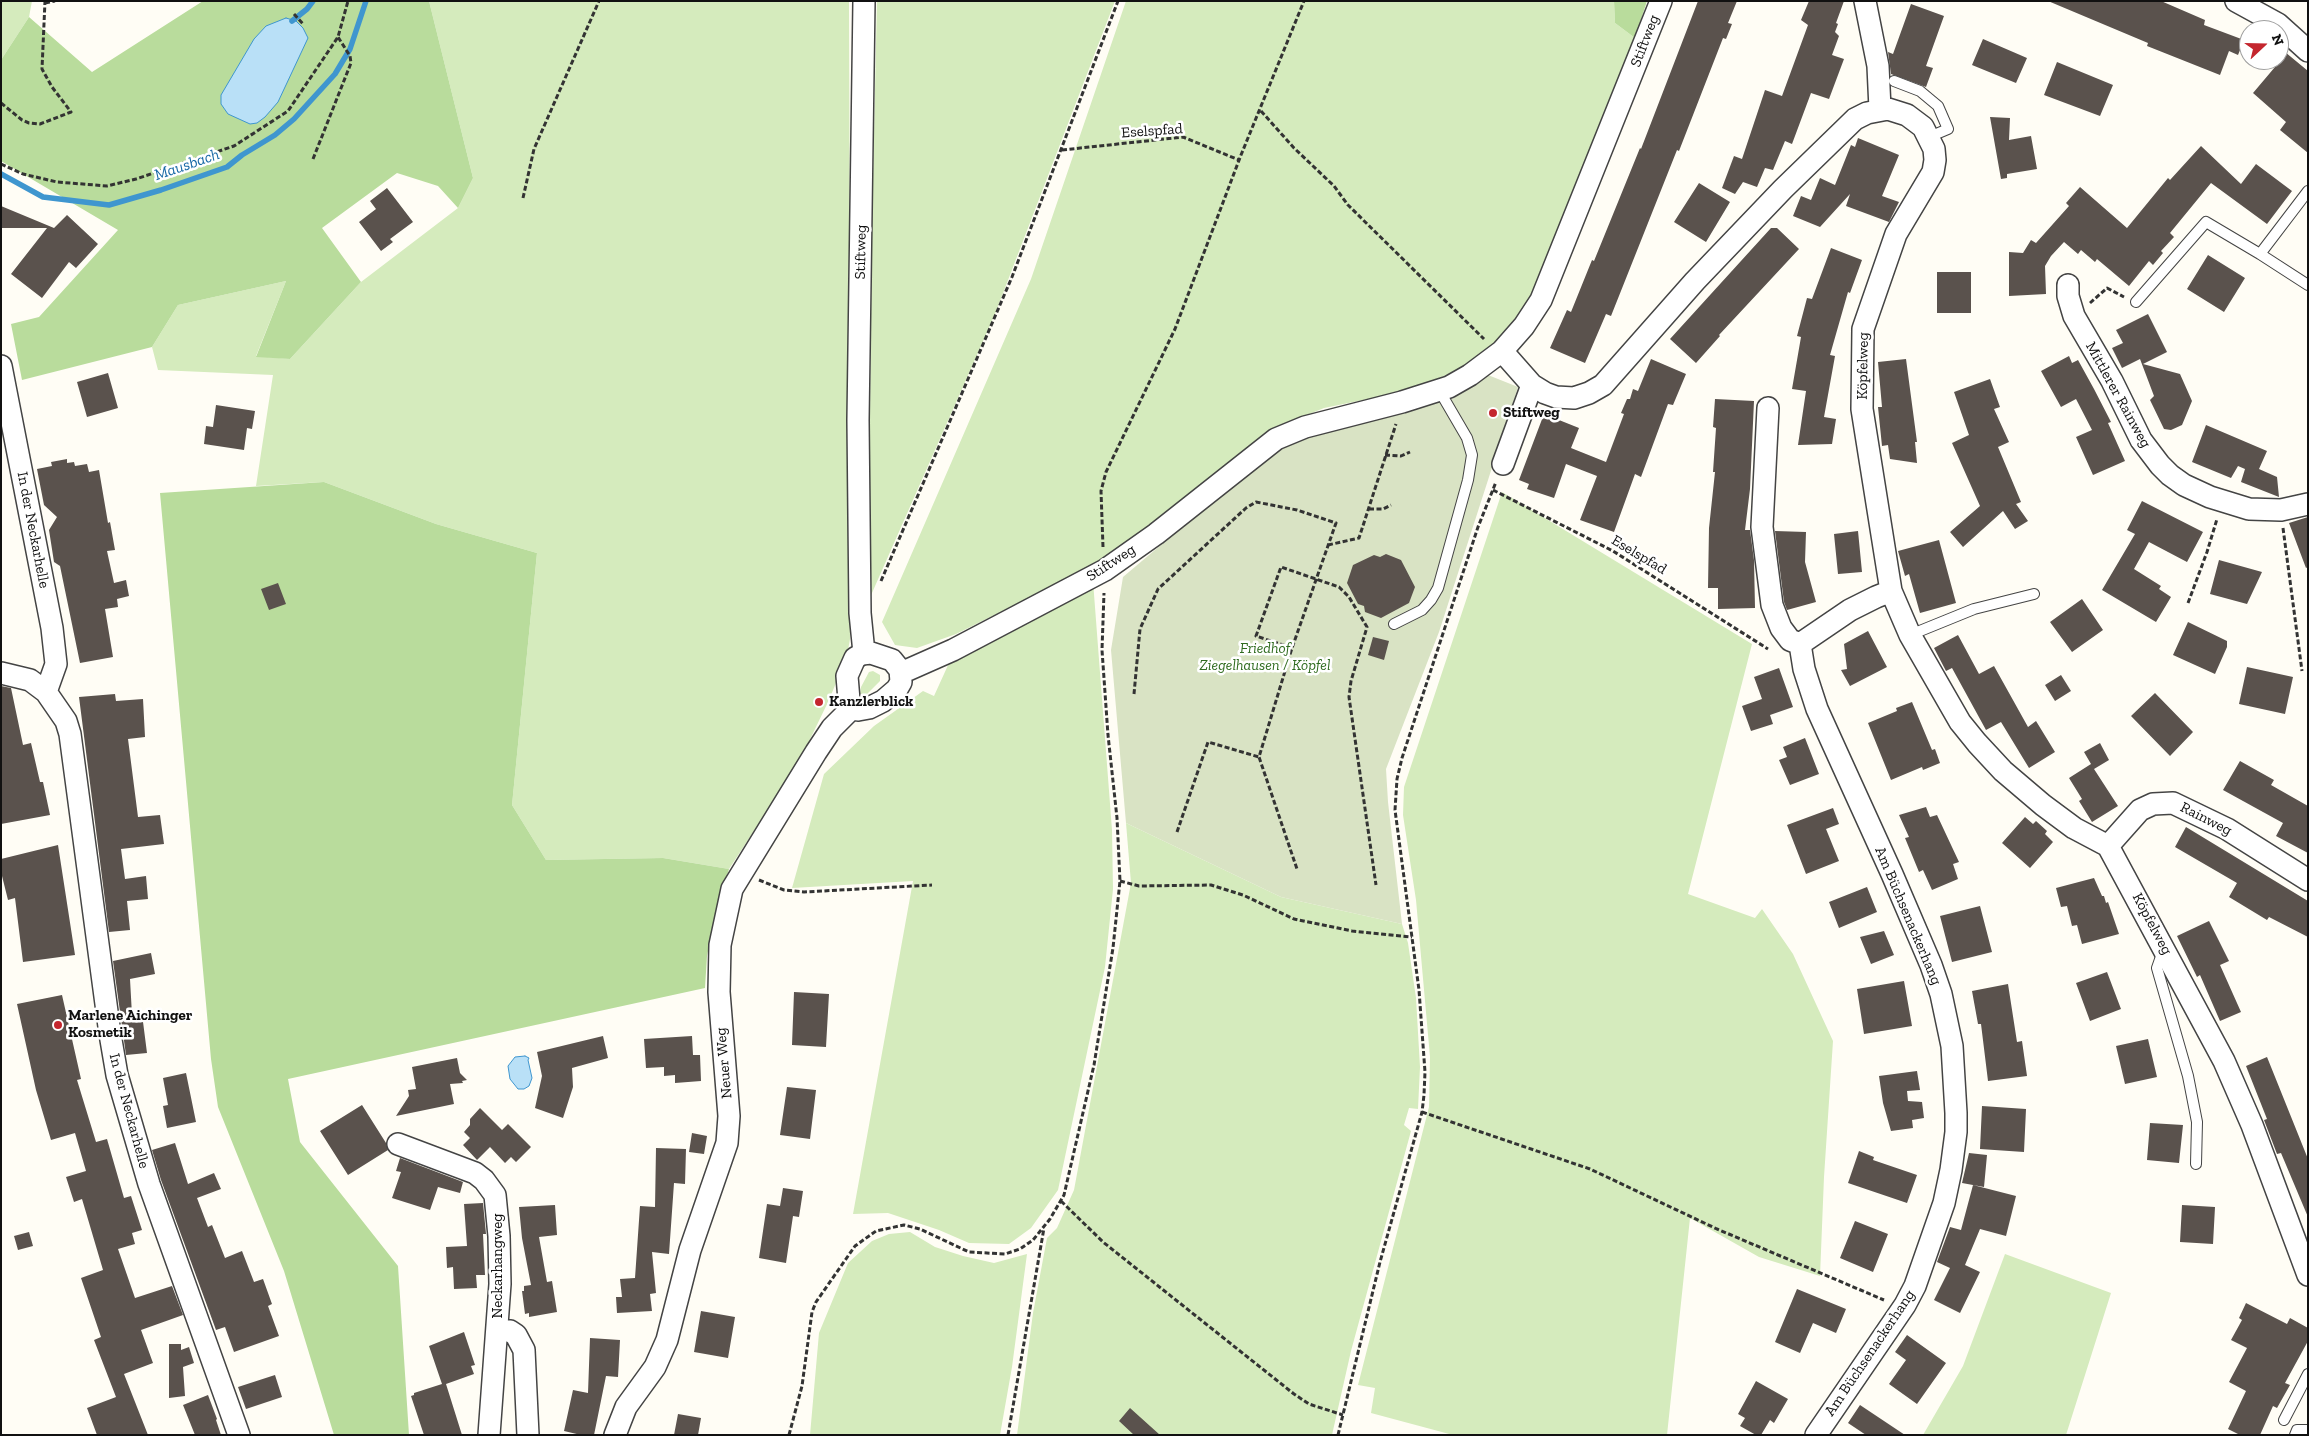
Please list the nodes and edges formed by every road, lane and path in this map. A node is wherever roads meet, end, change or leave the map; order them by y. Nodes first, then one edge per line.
1 (55, 1) edge
2 (348, 1) edge
3 (599, 1) edge
4 (864, 1) edge
5 (1118, 1) edge
6 (1304, 1) edge
7 (1660, 1) edge
8 (1865, 1) edge
9 (2236, 1) edge
10 (45, 2) edge
11 (294, 14) dead end
12 (303, 24) dead end
13 (338, 37) junction
14 (2308, 51) edge
15 (1894, 82) dead end
16 (1, 102) edge
17 (1880, 109) junction
18 (1261, 111) junction
19 (1929, 137) junction
20 (1062, 150) junction
21 (313, 159) dead end
22 (1239, 160) junction
23 (1, 164) edge
24 (2308, 190) edge
25 (523, 198) dead end
26 (2260, 254) junction
27 (2068, 284) dead end
28 (2308, 285) edge
29 (2107, 288) dead end
30 (2136, 302) dead end
31 (2088, 305) dead end
32 (1502, 352) junction
33 (1, 366) edge
34 (1532, 385) junction
35 (1439, 390) junction
36 (1402, 402) junction
37 (1768, 408) dead end
38 (1410, 452) dead end
39 (1385, 455) junction
40 (1503, 464) joint
41 (1492, 490) junction
42 (2308, 504) edge
43 (1391, 505) dead end
44 (1369, 510) junction
45 (2218, 511) dead end
46 (2282, 524) dead end
47 (1328, 545) junction
48 (1102, 572) junction
49 (1316, 578) junction
50 (878, 588) dead end
51 (1891, 592) junction
52 (2034, 594) dead end
53 (2188, 603) dead end
54 (1394, 624) dead end
55 (1910, 635) junction
56 (1800, 644) junction
57 (1292, 648) junction
58 (1768, 649) dead end
59 (864, 653) junction
60 (2302, 671) dead end
61 (1, 673) edge
62 (901, 673) junction
63 (46, 692) junction
64 (1134, 694) dead end
65 (853, 707) junction
66 (1259, 757) junction
67 (1177, 832) dead end
68 (2108, 846) junction
69 (1297, 869) dead end
70 (740, 873) junction
71 (1120, 880) junction
72 (2308, 880) edge
73 (932, 885) dead end
74 (1376, 885) dead end
75 (1412, 937) junction
76 (2164, 947) junction
77 (1422, 1112) junction
78 (398, 1144) dead end
79 (2196, 1164) dead end
80 (1061, 1201) junction
81 (1044, 1227) junction
82 (2308, 1275) edge
83 (1886, 1301) dead end
84 (498, 1330) junction
85 (2308, 1374) edge
86 (1343, 1415) junction
87 (2284, 1420) dead end
88 (2308, 1430) edge
89 (239, 1435) edge
90 (490, 1435) edge
91 (528, 1435) edge
92 (615, 1435) edge
93 (789, 1435) edge
94 (1008, 1435) edge
95 (1338, 1435) edge
96 (1816, 1435) edge
97 (2295, 1435) edge

1 - 10 path
2 - 13 path
3 - 25 path
4 - 59 street, Stiftweg
5 - 20 path
6 - 18 path
7 - 32 street, Stiftweg
8 - 17 street
9 - 14 street
10 - 16 path
11 - 12 path
13 - 21 path
13 - 23 path
15 - 19 lane
17 - 19 street, Köpfelweg
17 - 34 street
18 - 22 path
18 - 32 path
19 - 51 street, Köpfelweg
20 - 22 path, Eselspfad
20 - 50 path
22 - 48 path
24 - 26 lane
26 - 28 lane
26 - 30 lane
27 - 42 street, Mittlerer Rainweg
29 - 31 path
32 - 34 street
32 - 35 street, Stiftweg
33 - 63 street, In der Neckarhelle
34 - 40 street
35 - 36 street, Stiftweg
35 - 54 lane
36 - 39 path
36 - 48 street, Stiftweg
37 - 56 street
38 - 39 path
39 - 44 path
40 - 41 path
41 - 58 path, Eselspfad
41 - 75 path
43 - 44 path
44 - 47 path
45 - 53 path
46 - 60 path
47 - 49 path
47 - 64 path
48 - 62 street, Stiftweg
48 - 71 path
49 - 57 path
49 - 57 path
49 - 74 path
51 - 55 street, Köpfelweg
51 - 56 street
52 - 55 lane
55 - 68 street, Köpfelweg
56 - 96 street, Am Büchsenackerhang
57 - 66 path
59 - 62 street
59 - 65 street
61 - 63 street, In der Neckarhelle
62 - 65 street
63 - 89 street, In der Neckarhelle
65 - 70 street, Neuer Weg
66 - 67 path
66 - 69 path
68 - 72 street, Rainweg
68 - 76 street, Köpfelweg
70 - 73 path
70 - 92 street, Neuer Weg
71 - 75 path
71 - 80 path
75 - 77 path
76 - 79 lane
76 - 82 street, Köpfelweg
77 - 83 path
77 - 86 path
78 - 84 street, Neckarhangweg
80 - 81 path
80 - 86 path
81 - 93 path
81 - 94 path
84 - 90 street
84 - 91 street
85 - 87 lane
86 - 95 path
88 - 97 lane

